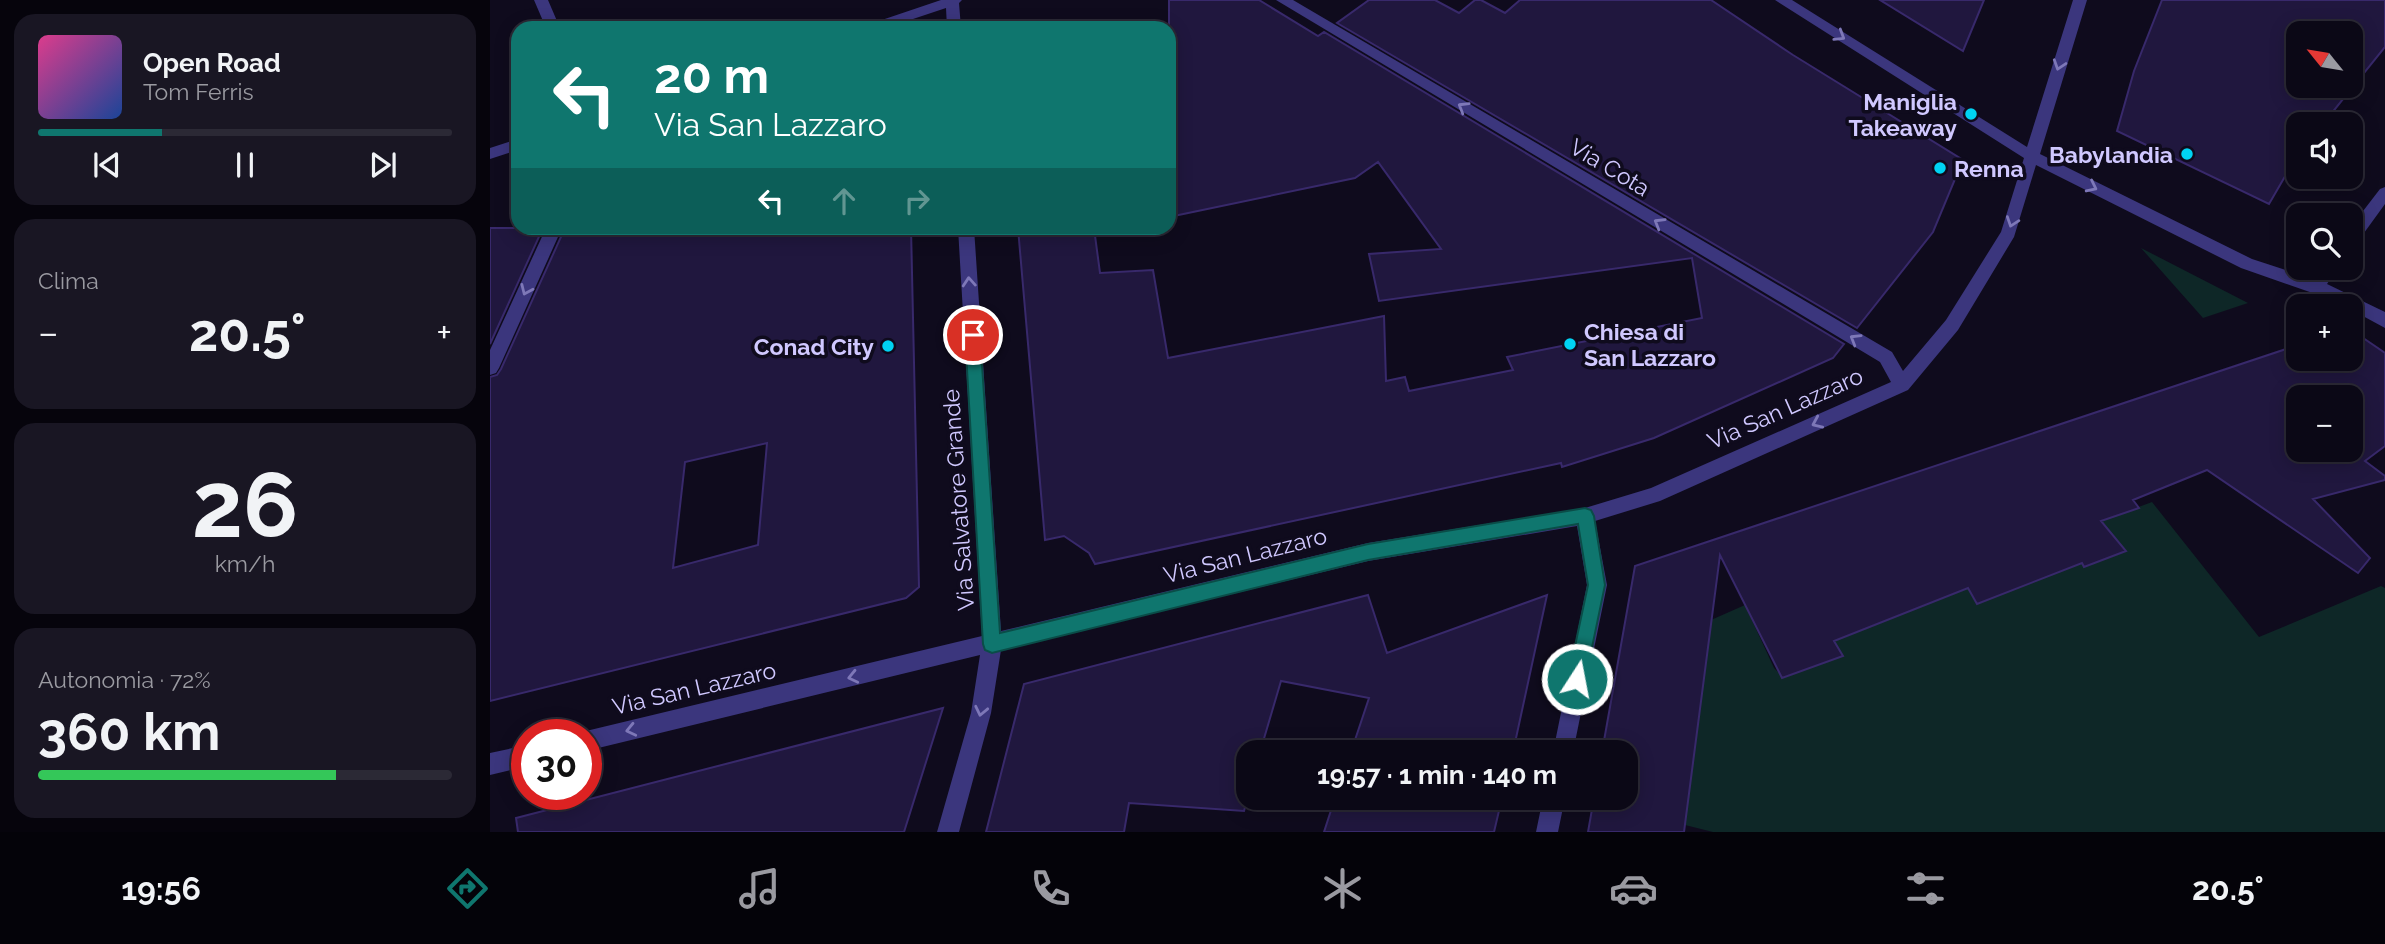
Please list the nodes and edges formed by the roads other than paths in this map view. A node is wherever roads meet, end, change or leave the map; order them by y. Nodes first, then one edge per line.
1 (541, 0) edge
2 (1283, 0) edge
3 (1782, 0) edge
4 (2080, 0) edge
5 (953, 1) edge
6 (549, 21) edge
7 (893, 21) edge
8 (954, 21) edge
9 (511, 146) edge
10 (490, 154) edge
11 (2031, 156) junction
12 (2385, 193) edge
13 (2363, 223) edge
14 (551, 235) edge
15 (966, 235) edge
16 (2321, 280) edge
17 (2316, 286) junction
18 (2385, 321) edge
19 (490, 368) edge
20 (1902, 385) junction
21 (1585, 516) junction
22 (992, 644) junction
23 (602, 737) edge
24 (1565, 740) edge
25 (511, 759) edge
26 (490, 764) edge
27 (1552, 810) edge
28 (948, 832) edge
29 (1547, 832) edge

1 - 6 street
20 -> 2 street, Via Cota
3 -> 11 street
4 -> 11 street
5 - 7 street
5 - 8 street
9 - 10 street
11 -> 17 street
11 -> 20 street
12 - 13 street
14 -> 19 street
22 -> 15 street, Via Salvatore Grande
16 - 17 street
17 - 18 street
20 -> 21 street, Via San Lazzaro
21 - 22 street, Via San Lazzaro
21 - 24 street
22 -> 23 street, Via San Lazzaro
22 -> 28 street, Via Salvatore Grande
25 - 26 street
27 - 29 street

